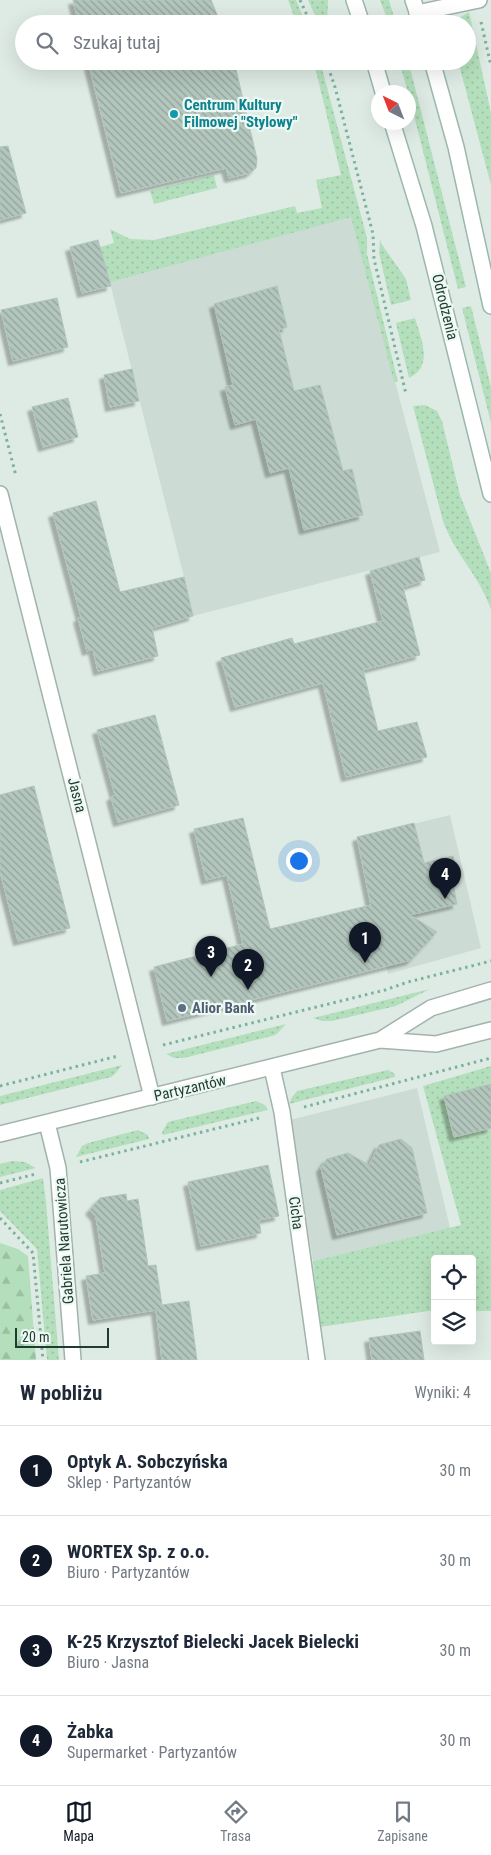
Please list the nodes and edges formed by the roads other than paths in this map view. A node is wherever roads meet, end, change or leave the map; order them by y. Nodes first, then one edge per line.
1 (354, 0) edge
2 (479, 0) edge
3 (417, 12) edge
4 (359, 15) edge
5 (377, 70) edge
6 (434, 70) edge
7 (381, 85) edge
8 (394, 130) edge
9 (491, 306) edge
10 (0, 494) edge
11 (491, 494) edge
12 (491, 990) edge
13 (491, 1030) edge
14 (380, 1040) junction
15 (272, 1068) junction
16 (152, 1097) junction
17 (47, 1123) junction
18 (0, 1134) edge
19 (73, 1360) edge
20 (317, 1360) edge

1 - 4 street
2 - 3 street
5 - 7 street
6 - 9 street
8 - 11 street, Odrodzenia
10 - 16 street, Jasna
12 - 14 street, Partyzantów
13 - 14 street, Partyzantów
14 - 15 street, Partyzantów
15 - 16 street, Partyzantów
15 - 20 street, Cicha
16 - 17 street, Partyzantów
17 - 18 street, Partyzantów
17 - 19 street, Gabriela Narutowicza

